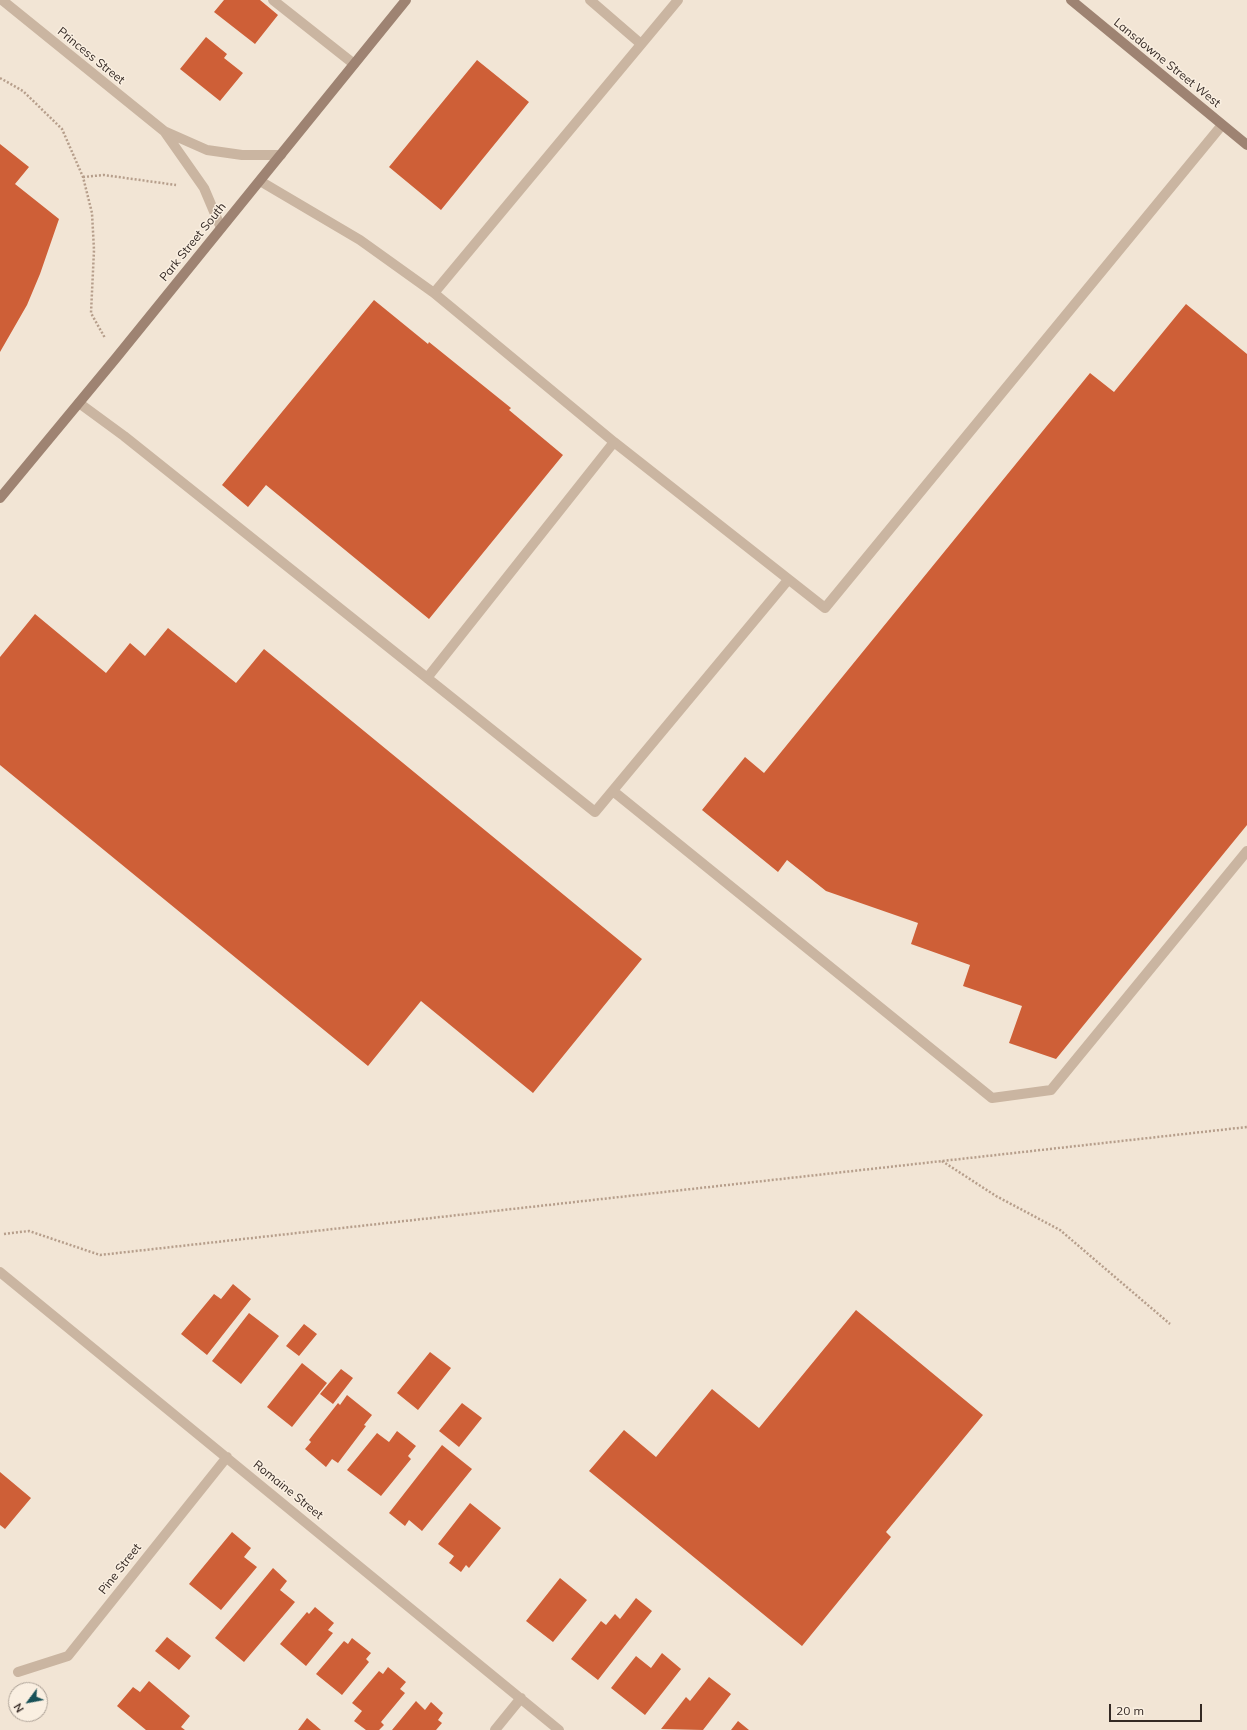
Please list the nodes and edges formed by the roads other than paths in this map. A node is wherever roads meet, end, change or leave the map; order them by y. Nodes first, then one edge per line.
1 (2, 0) edge
2 (273, 0) edge
3 (406, 0) edge
4 (590, 0) edge
5 (678, 0) edge
6 (1071, 0) edge
7 (641, 44) junction
8 (354, 64) junction
9 (1222, 124) junction
10 (164, 131) junction
11 (1247, 145) edge
12 (281, 155) junction
13 (260, 180) junction
14 (221, 228) junction
15 (434, 293) junction
16 (79, 403) junction
17 (614, 442) junction
18 (0, 498) edge
19 (788, 580) junction
20 (427, 678) junction
21 (613, 791) junction
22 (1247, 851) edge
23 (0, 1272) edge
24 (227, 1457) junction
25 (18, 1672) dead end
26 (521, 1698) junction
27 (495, 1730) edge
28 (559, 1730) edge

1 - 10 street, Princess Street
2 - 8 street
3 - 8 main road, Park Street South
4 - 7 street
5 - 7 street
6 - 9 main road, Lansdowne Street West
7 - 15 street
8 - 12 main road, Park Street South
9 - 11 main road, Lansdowne Street West
9 - 19 street
10 - 12 street, Princess Street
10 - 14 street, Princess Street
12 - 13 main road, Park Street South
13 - 14 main road, Park Street South
13 - 15 street
14 - 16 main road, Park Street South
15 - 17 street
16 - 18 main road, Park Street South
16 - 20 street
17 - 19 street
17 - 20 street
19 - 21 street
20 - 21 street
21 - 22 street
23 - 24 street, Romaine Street
24 - 25 street, Pine Street
24 - 26 street, Romaine Street
26 - 27 street
26 - 28 street, Romaine Street

